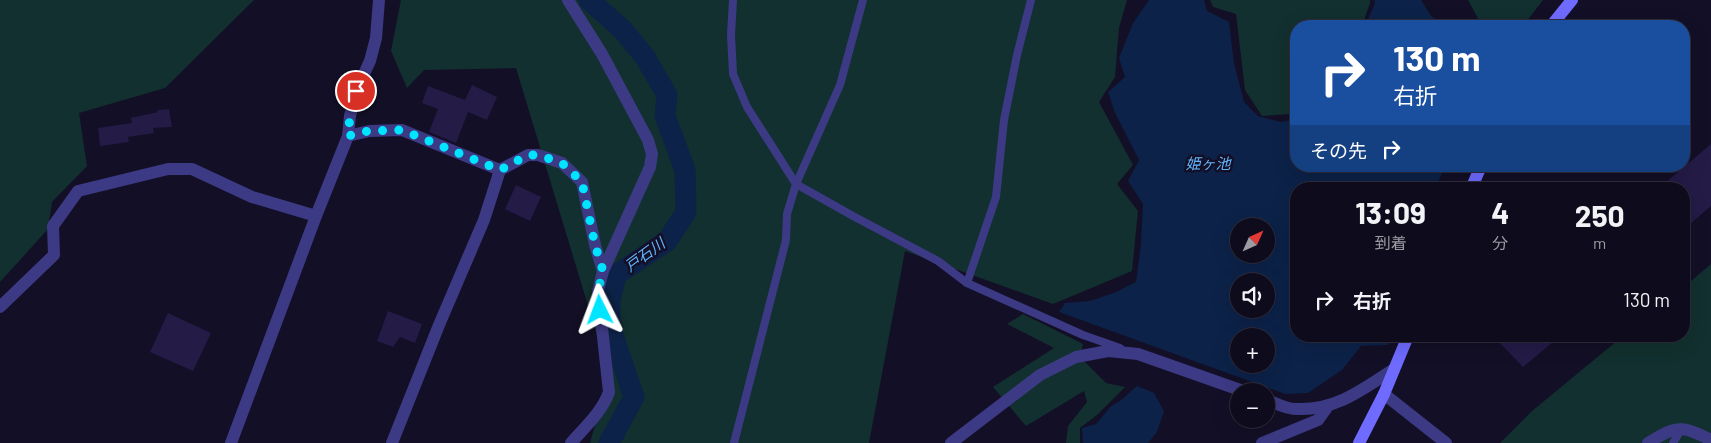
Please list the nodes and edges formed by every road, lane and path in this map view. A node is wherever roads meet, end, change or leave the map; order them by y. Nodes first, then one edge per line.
1 (379, 0) edge
2 (568, 0) edge
3 (733, 0) edge
4 (864, 0) edge
5 (1031, 0) edge
6 (1572, 0) edge
7 (1557, 20) edge
8 (348, 136) junction
9 (500, 170) junction
10 (796, 184) junction
11 (316, 216) junction
12 (603, 271) junction
13 (967, 283) junction
14 (0, 307) edge
15 (1405, 342) edge
16 (1138, 354) junction
17 (1394, 369) junction
18 (1230, 386) edge
19 (1384, 394) junction
20 (1275, 403) edge
21 (1328, 406) junction
22 (1682, 428) junction
23 (1711, 440) edge
24 (231, 443) edge
25 (392, 443) edge
26 (571, 443) edge
27 (734, 443) edge
28 (950, 443) edge
29 (1262, 443) edge
30 (1359, 443) edge
31 (1446, 443) edge
32 (1648, 443) edge
33 (1673, 443) edge

1 - 8 street
2 - 12 street
3 - 10 lane
4 - 10 lane
5 - 13 lane
6 - 7 main road
8 - 9 street
8 - 11 street
9 - 12 street
9 - 25 street
10 - 13 lane
10 - 27 lane
11 - 14 street
11 - 24 street
12 - 26 street
13 - 16 lane
15 - 17 main road
16 - 18 street
16 - 28 street
17 - 19 main road
17 - 21 street
19 - 30 main road
19 - 31 street
20 - 21 street
21 - 29 street
22 - 23 street
22 - 32 street
22 - 33 lane

